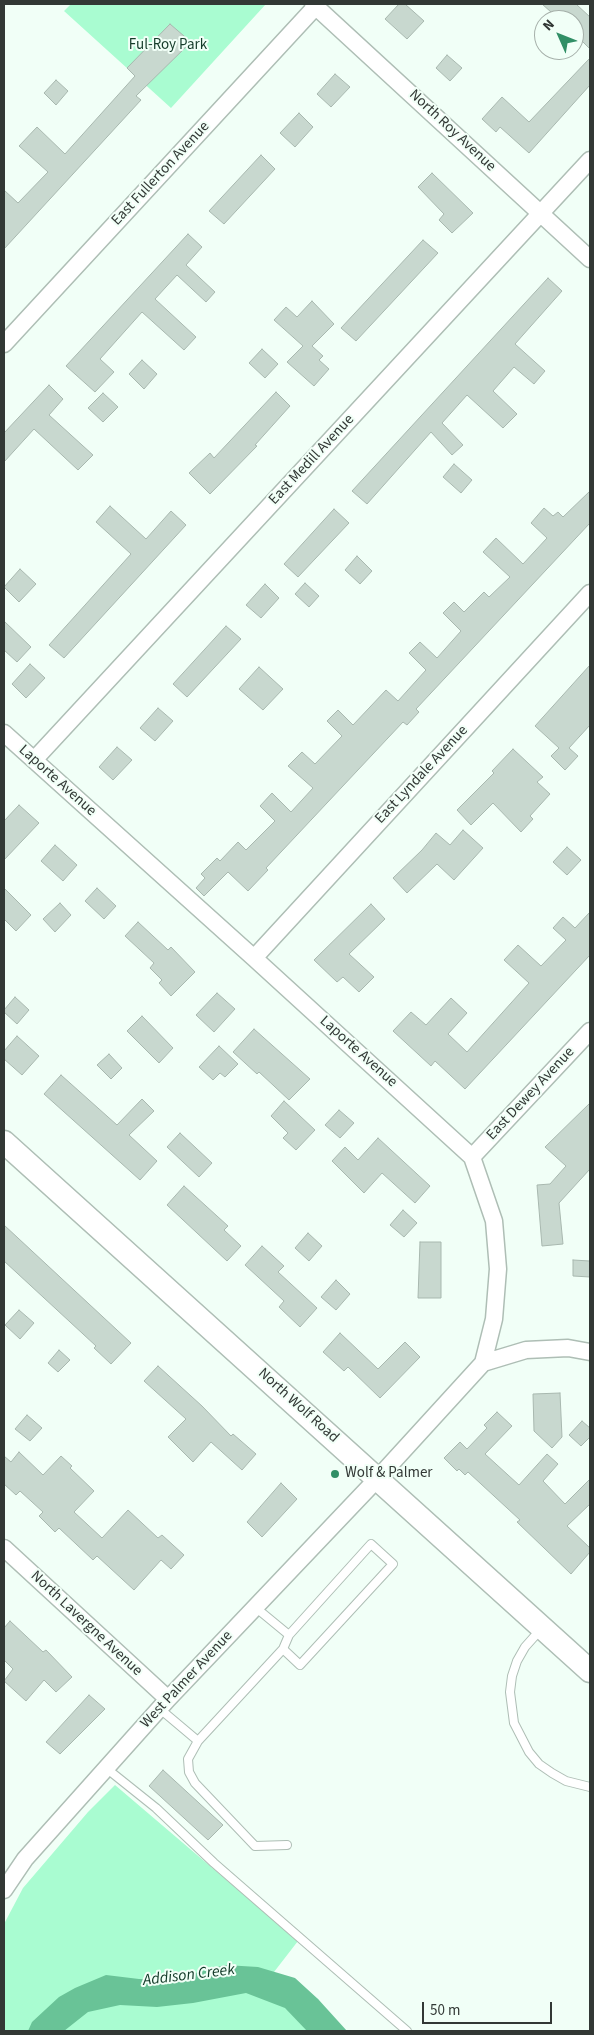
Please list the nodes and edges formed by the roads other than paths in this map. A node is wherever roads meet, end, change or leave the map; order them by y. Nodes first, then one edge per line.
1 (316, 5) edge
2 (590, 160) edge
3 (541, 213) junction
4 (590, 259) edge
5 (4, 344) edge
6 (590, 593) edge
7 (4, 733) edge
8 (34, 760) junction
9 (254, 958) junction
10 (590, 1031) edge
11 (4, 1142) edge
12 (472, 1157) junction
13 (590, 1352) edge
14 (483, 1363) junction
15 (378, 1478) junction
16 (4, 1548) edge
17 (256, 1607) junction
18 (542, 1627) junction
19 (288, 1635) junction
20 (283, 1649) junction
21 (590, 1671) edge
22 (164, 1704) junction
23 (198, 1741) junction
24 (106, 1768) junction
25 (590, 1787) edge
26 (287, 1845) dead end
27 (4, 1890) edge
28 (407, 2031) edge

1 - 3 street, North Roy Avenue
1 - 5 street, East Fullerton Avenue
2 - 3 street, East Medill Avenue
3 - 4 street, North Roy Avenue
3 - 8 street, East Medill Avenue
6 - 9 street, East Lyndale Avenue
7 - 8 street, Laporte Avenue
8 - 9 street, Laporte Avenue
9 - 12 street, Laporte Avenue
10 - 12 street, East Dewey Avenue
11 - 15 main road, North Wolf Road
12 - 14 street, Laporte Avenue
13 - 14 street
14 - 15 street, West Palmer Avenue
15 - 17 street, West Palmer Avenue
15 - 18 main road, North Wolf Road
16 - 22 street, North Lavergne Avenue
17 - 19 lane
17 - 22 street, West Palmer Avenue
18 - 21 main road, North Wolf Road
18 - 25 lane
19 - 20 lane
19 - 20 lane
20 - 23 lane
22 - 23 lane
22 - 24 street, West Palmer Avenue
23 - 26 lane
24 - 27 street, West Palmer Avenue
24 - 28 lane

